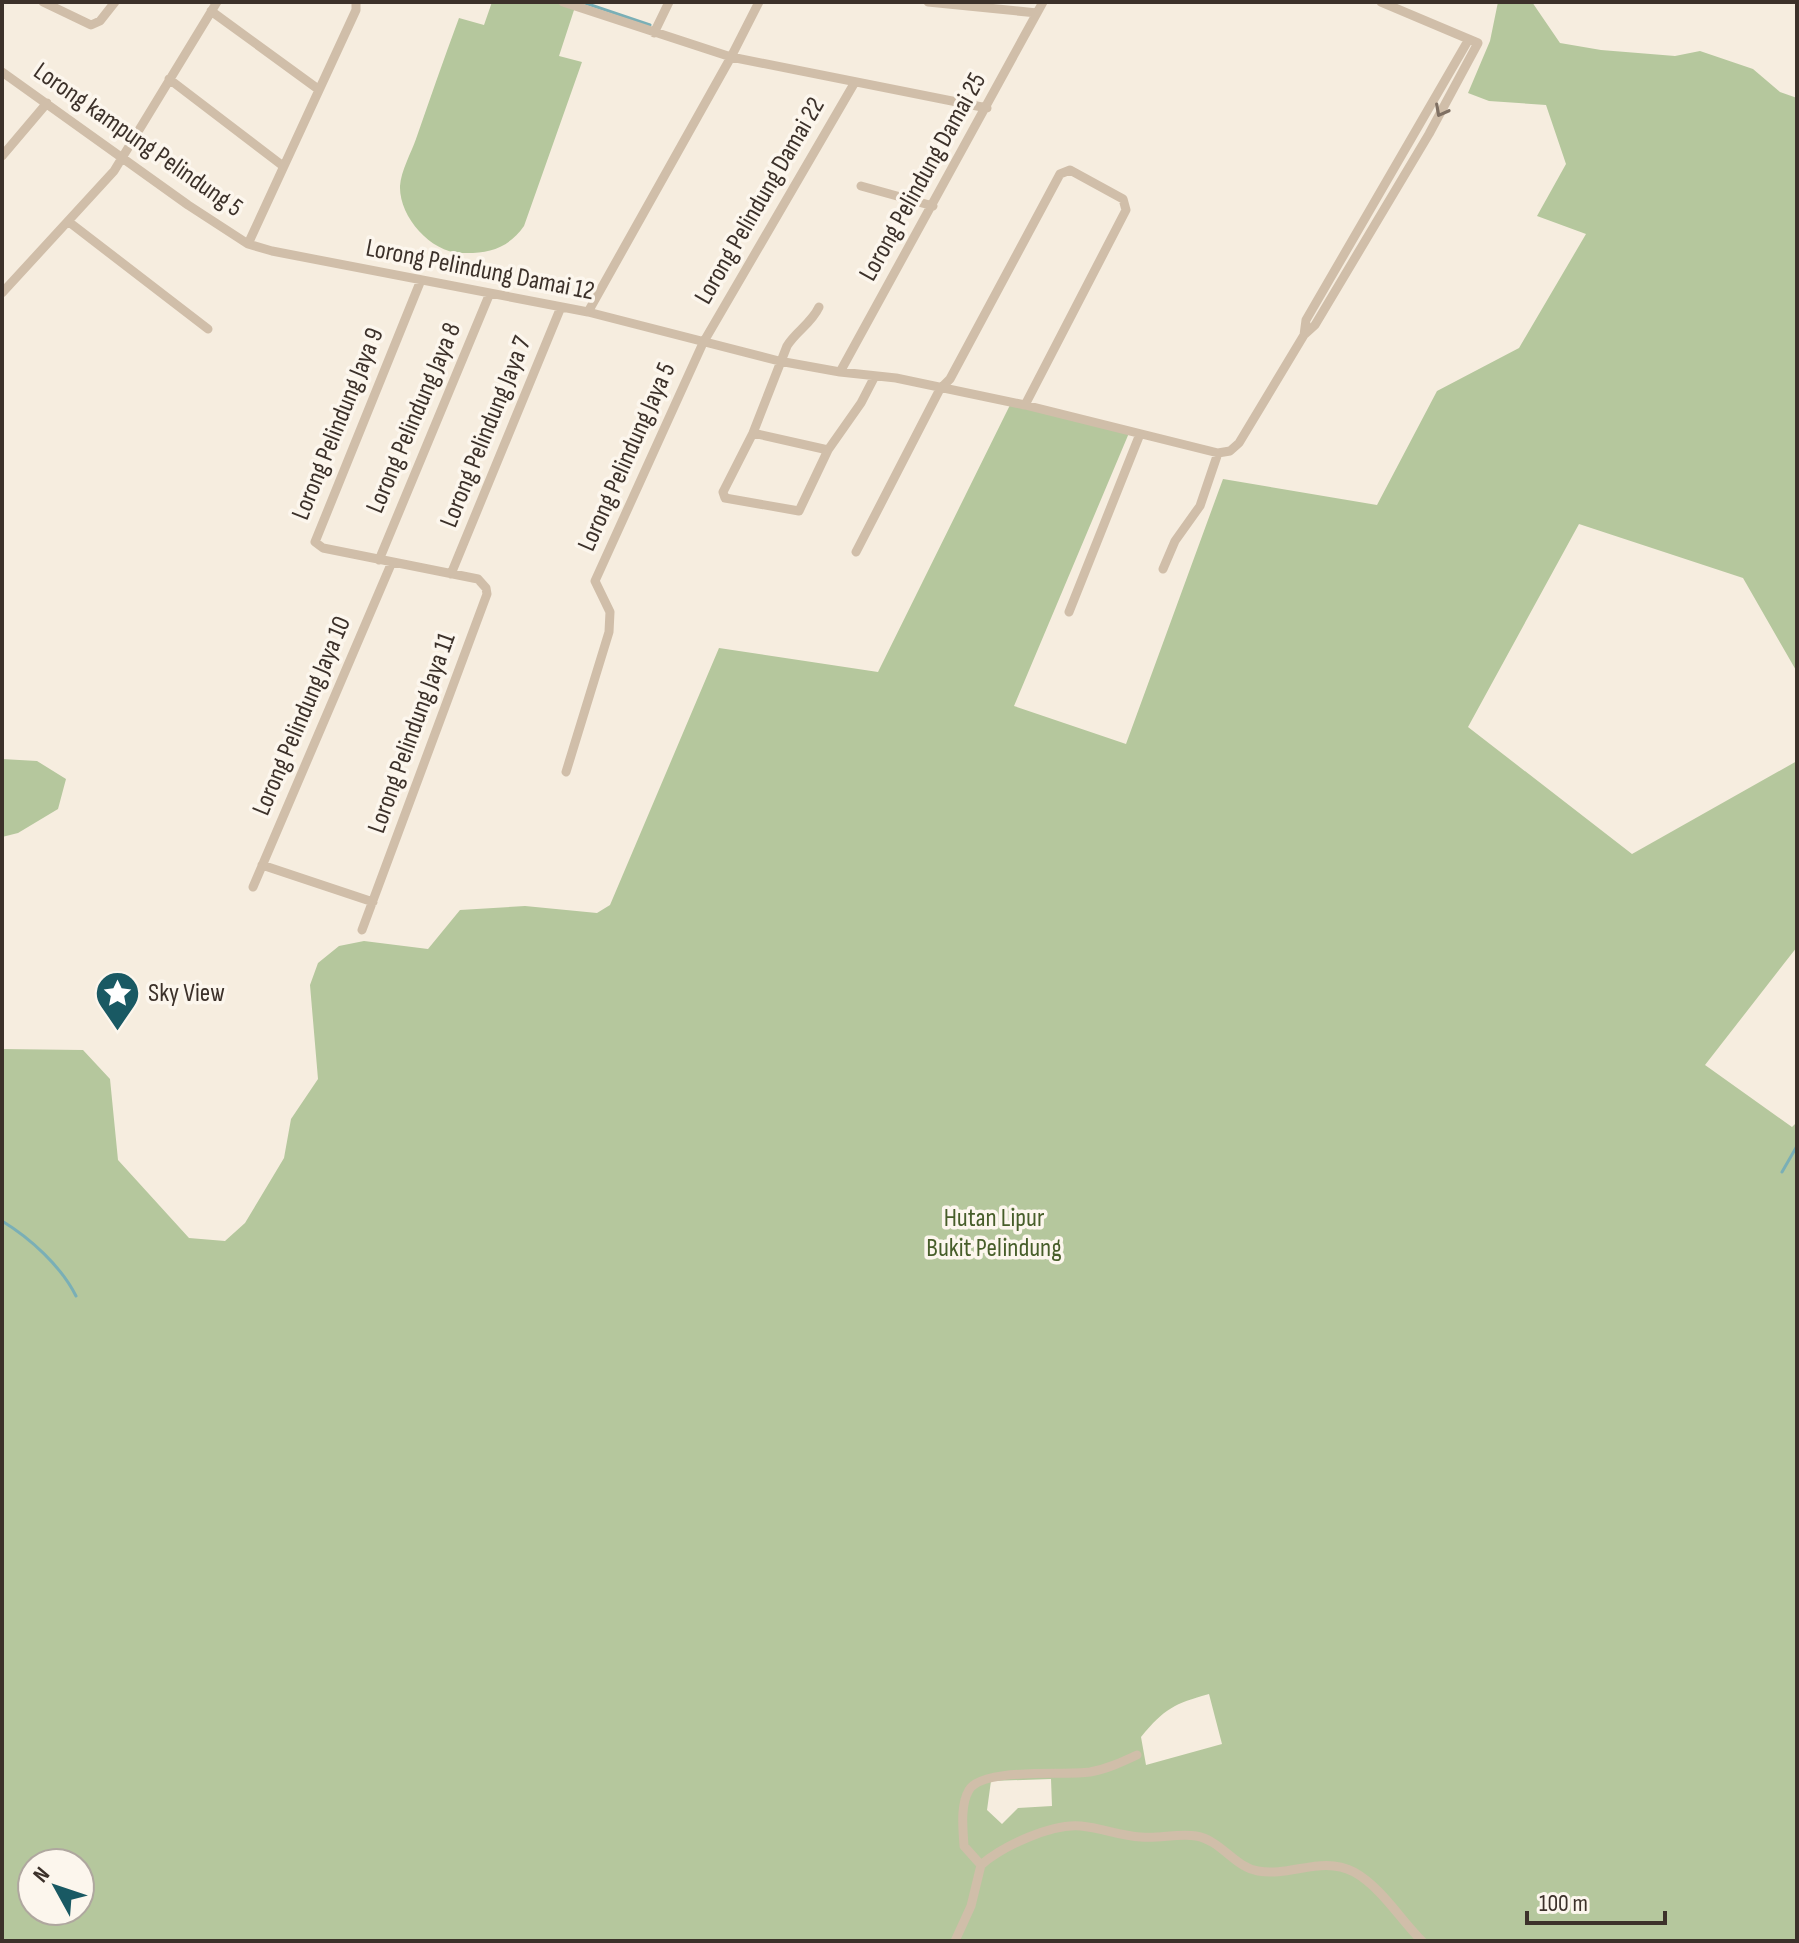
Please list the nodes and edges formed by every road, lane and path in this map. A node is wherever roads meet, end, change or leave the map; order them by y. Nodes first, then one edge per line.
1 (43, 2) edge
2 (115, 2) edge
3 (217, 2) edge
4 (356, 2) edge
5 (563, 2) edge
6 (669, 2) edge
7 (759, 2) edge
8 (928, 2) edge
9 (1043, 2) edge
10 (1381, 2) edge
11 (211, 11) junction
12 (1037, 13) junction
13 (654, 33) junction
14 (731, 57) junction
15 (2, 72) edge
16 (169, 79) junction
17 (855, 82) junction
18 (318, 89) junction
19 (47, 103) junction
20 (987, 108) junction
21 (121, 155) junction
22 (2, 156) edge
23 (283, 166) junction
24 (861, 186) dead end
25 (933, 206) junction
26 (69, 222) junction
27 (248, 244) junction
28 (421, 280) junction
29 (2, 293) edge
30 (490, 293) junction
31 (561, 307) junction
32 (819, 307) dead end
33 (588, 312) junction
34 (208, 329) dead end
35 (703, 343) junction
36 (779, 361) junction
37 (840, 372) junction
38 (875, 376) junction
39 (940, 389) junction
40 (1025, 405) junction
41 (753, 433) junction
42 (1140, 434) junction
43 (828, 450) junction
44 (1218, 453) junction
45 (856, 552) dead end
46 (379, 560) junction
47 (392, 562) junction
48 (1163, 569) dead end
49 (451, 574) junction
50 (1069, 612) dead end
51 (566, 772) dead end
52 (262, 865) junction
53 (253, 887) dead end
54 (373, 902) junction
55 (362, 930) dead end
56 (1137, 1755) dead end
57 (981, 1865) junction
58 (955, 1941) edge
59 (1422, 1941) edge

1 - 2 street
3 - 11 street
4 - 18 street
5 - 13 street
6 - 13 street
7 - 14 street
8 - 12 street
9 - 12 street, Lorong Pelindung Damai 25
10 - 44 street
11 - 16 street
11 - 18 street
12 - 20 street, Lorong Pelindung Damai 25
13 - 14 street
14 - 17 street
14 - 33 street
15 - 19 street, Lorong kampung Pelindung 5
16 - 21 street
16 - 23 street
17 - 20 street
17 - 35 street, Lorong Pelindung Damai 22
18 - 23 street
19 - 21 street, Lorong kampung Pelindung 5
19 - 22 street
20 - 25 street, Lorong Pelindung Damai 25
21 - 26 street
21 - 27 street, Lorong kampung Pelindung 5
23 - 27 street
24 - 25 street
25 - 37 street, Lorong Pelindung Damai 25
26 - 29 street
26 - 34 street
27 - 28 street, Lorong Pelindung Damai 12
28 - 30 street, Lorong Pelindung Damai 12
28 - 46 street, Lorong Pelindung Jaya 9
30 - 31 street, Lorong Pelindung Damai 12
30 - 46 street, Lorong Pelindung Jaya 8
31 - 33 street, Lorong Pelindung Damai 12
31 - 49 street, Lorong Pelindung Jaya 7
32 - 36 street
33 - 35 street, Lorong Pelindung Damai 12
35 - 36 street, Lorong Pelindung Damai 12
35 - 51 street, Lorong Pelindung Jaya 5
36 - 37 street, Lorong Pelindung Damai 12
36 - 41 street
37 - 38 street, Lorong Pelindung Damai 12
38 - 39 street, Lorong Pelindung Damai 12
38 - 43 street
39 - 40 street, Lorong Pelindung Damai 12
39 - 40 street
39 - 45 street
40 - 42 street, Lorong Pelindung Damai 12
41 - 43 street
41 - 43 street
42 - 44 street, Lorong Pelindung Damai 12
42 - 50 street
44 - 48 street
46 - 47 street, Lorong Pelindung Jaya 9
47 - 49 street, Lorong Pelindung Jaya 9
47 - 52 street, Lorong Pelindung Jaya 10
49 - 54 street, Lorong Pelindung Jaya 11
52 - 53 street, Lorong Pelindung Jaya 10
52 - 54 street
54 - 55 street, Lorong Pelindung Jaya 11
56 - 57 street
57 - 58 street
57 - 59 street

